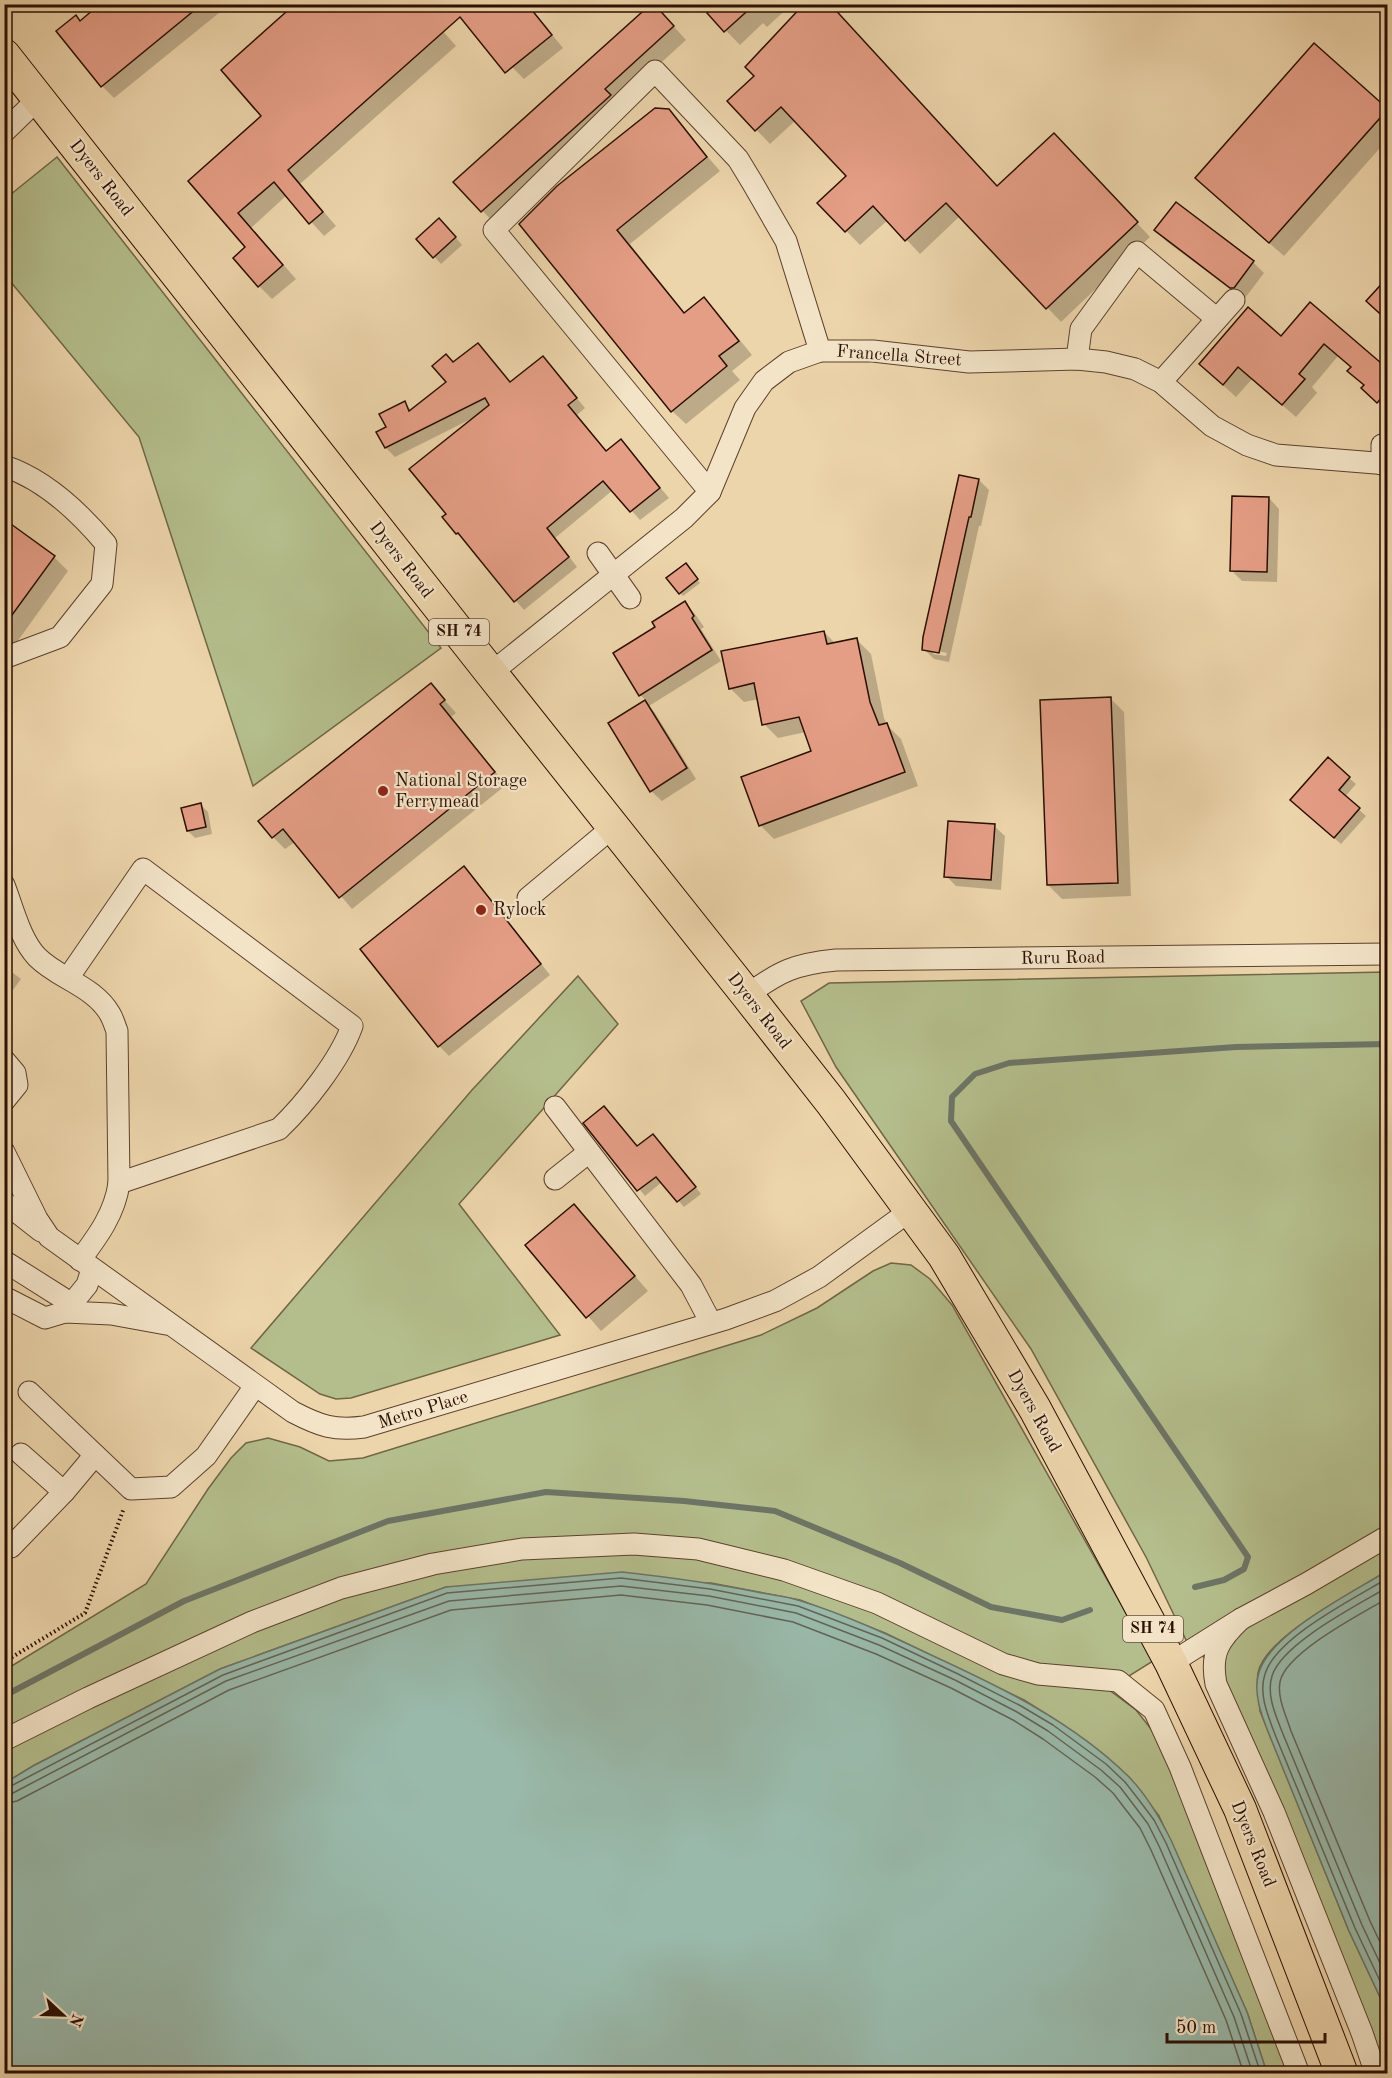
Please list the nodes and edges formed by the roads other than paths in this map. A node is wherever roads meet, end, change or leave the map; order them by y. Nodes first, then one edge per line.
1 (4, 55) edge
2 (39, 98) junction
3 (4, 132) edge
4 (1234, 300) dead end
5 (1217, 319) junction
6 (820, 351) junction
7 (1077, 359) junction
8 (1161, 382) junction
9 (1384, 458) edge
10 (4, 466) edge
11 (710, 492) junction
12 (598, 553) dead end
13 (613, 576) junction
14 (630, 598) dead end
15 (4, 658) edge
16 (491, 673) junction
17 (613, 828) junction
18 (4, 885) edge
19 (528, 898) dead end
20 (1388, 954) edge
21 (68, 978) junction
22 (747, 995) junction
23 (4, 1060) edge
24 (4, 1101) edge
25 (555, 1107) dead end
26 (4, 1152) edge
27 (589, 1152) junction
28 (555, 1179) dead end
29 (119, 1183) junction
30 (4, 1203) edge
31 (912, 1210) junction
32 (49, 1237) junction
33 (4, 1261) edge
34 (86, 1264) junction
35 (4, 1297) edge
36 (69, 1308) junction
37 (711, 1323) junction
38 (172, 1325) junction
39 (255, 1386) junction
40 (29, 1392) dead end
41 (21, 1454) dead end
42 (95, 1455) junction
43 (64, 1492) junction
44 (1388, 1536) edge
45 (11, 1547) dead end
46 (1241, 1619) junction
47 (1171, 1663) junction
48 (4, 1740) edge
49 (1299, 2073) edge
50 (1342, 2073) edge
51 (1376, 2073) edge

1 - 2 highway, Dyers Road / SH 74
2 - 3 street
2 - 16 highway, Dyers Road / SH 74
4 - 5 street
5 - 7 street
5 - 8 street
6 - 7 street, Francella Street
6 - 11 street, Francella Street
6 - 11 street
7 - 8 street, Francella Street
8 - 9 street, Francella Street
10 - 15 street
11 - 13 street, Francella Street
12 - 13 street
13 - 14 street
13 - 16 street, Francella Street
16 - 17 highway, Dyers Road / SH 74
17 - 19 street
17 - 22 highway, Dyers Road / SH 74
18 - 21 street
20 - 22 street, Ruru Road
21 - 29 street
21 - 29 street
22 - 31 highway, Dyers Road / SH 74
23 - 24 street
25 - 27 street
26 - 32 street, Metro Place
27 - 28 street
27 - 37 street
29 - 34 street
30 - 32 street
31 - 37 street, Metro Place
31 - 47 highway, Dyers Road / SH 74
32 - 34 street, Metro Place
33 - 36 street
34 - 36 street
34 - 38 street, Metro Place
35 - 36 street
36 - 38 street
37 - 39 street, Metro Place
38 - 39 street, Metro Place
39 - 42 street
40 - 42 street
41 - 43 street
42 - 43 street
43 - 45 street
44 - 46 street
46 - 47 street
46 - 51 street
47 - 50 highway, Dyers Road / SH 74
48 - 49 street

